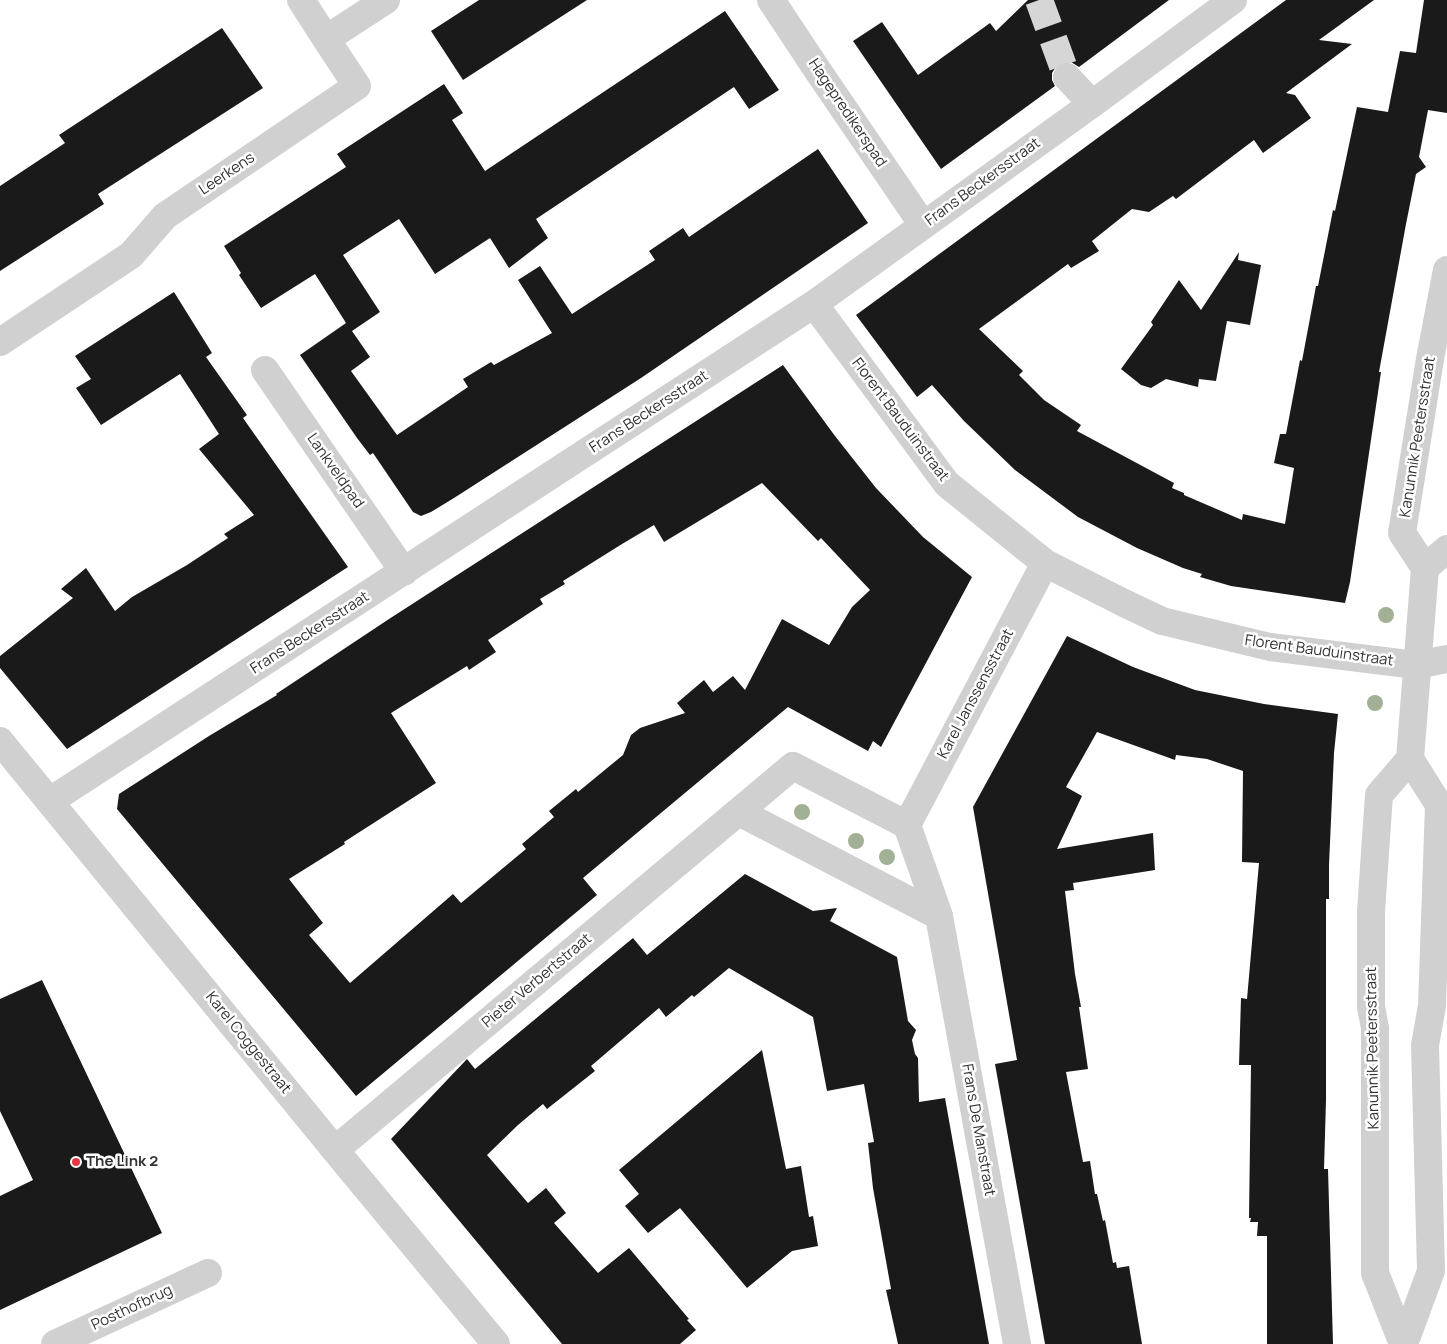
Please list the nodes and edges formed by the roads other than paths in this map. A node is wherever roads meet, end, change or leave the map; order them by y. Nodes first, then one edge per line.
1 (301, 0) edge
2 (386, 0) edge
3 (772, 0) edge
4 (1233, 0) edge
5 (326, 39) junction
6 (1067, 77) tunnel mouth
7 (1092, 104) junction
8 (923, 224) junction
9 (1447, 270) edge
10 (814, 304) junction
11 (0, 342) edge
12 (265, 370) dead end
13 (1447, 549) edge
14 (1045, 563) junction
15 (1425, 568) junction
16 (404, 572) junction
17 (1447, 659) edge
18 (1416, 665) junction
19 (0, 741) edge
20 (1410, 758) junction
21 (50, 801) junction
22 (739, 812) junction
23 (906, 825) junction
24 (939, 916) junction
25 (335, 1150) junction
26 (208, 1273) dead end
27 (55, 1344) edge
28 (496, 1344) edge
29 (1016, 1344) edge
30 (1404, 1344) edge

1 - 5 street
2 - 5 street
3 - 8 street, Hagepredikerspad
4 - 7 street, Frans Beckersstraat
5 - 11 street, Leerkens
6 - 7 street
7 - 8 street, Frans Beckersstraat
8 - 10 street, Frans Beckersstraat
9 - 15 street, Kanunnik Peetersstraat
10 - 14 street, Florent Bauduinstraat
10 - 16 street, Frans Beckersstraat
12 - 16 street, Lankveldpad
13 - 15 street
14 - 18 street, Florent Bauduinstraat
14 - 23 street, Karel Janssensstraat
15 - 18 street
16 - 21 street, Frans Beckersstraat
17 - 18 street, Florent Bauduinstraat
18 - 20 street
19 - 21 street, Karel Coggestraat
20 - 30 street, Kanunnik Peetersstraat
20 - 30 street, Kanunnik Peetersstraat
21 - 25 street, Karel Coggestraat
22 - 23 street, Pieter Verbertstraat
22 - 24 street
22 - 25 street, Pieter Verbertstraat
23 - 24 street, Frans De Manstraat
24 - 29 street, Frans De Manstraat
25 - 28 street, Karel Coggestraat
26 - 27 street, Posthofbrug

